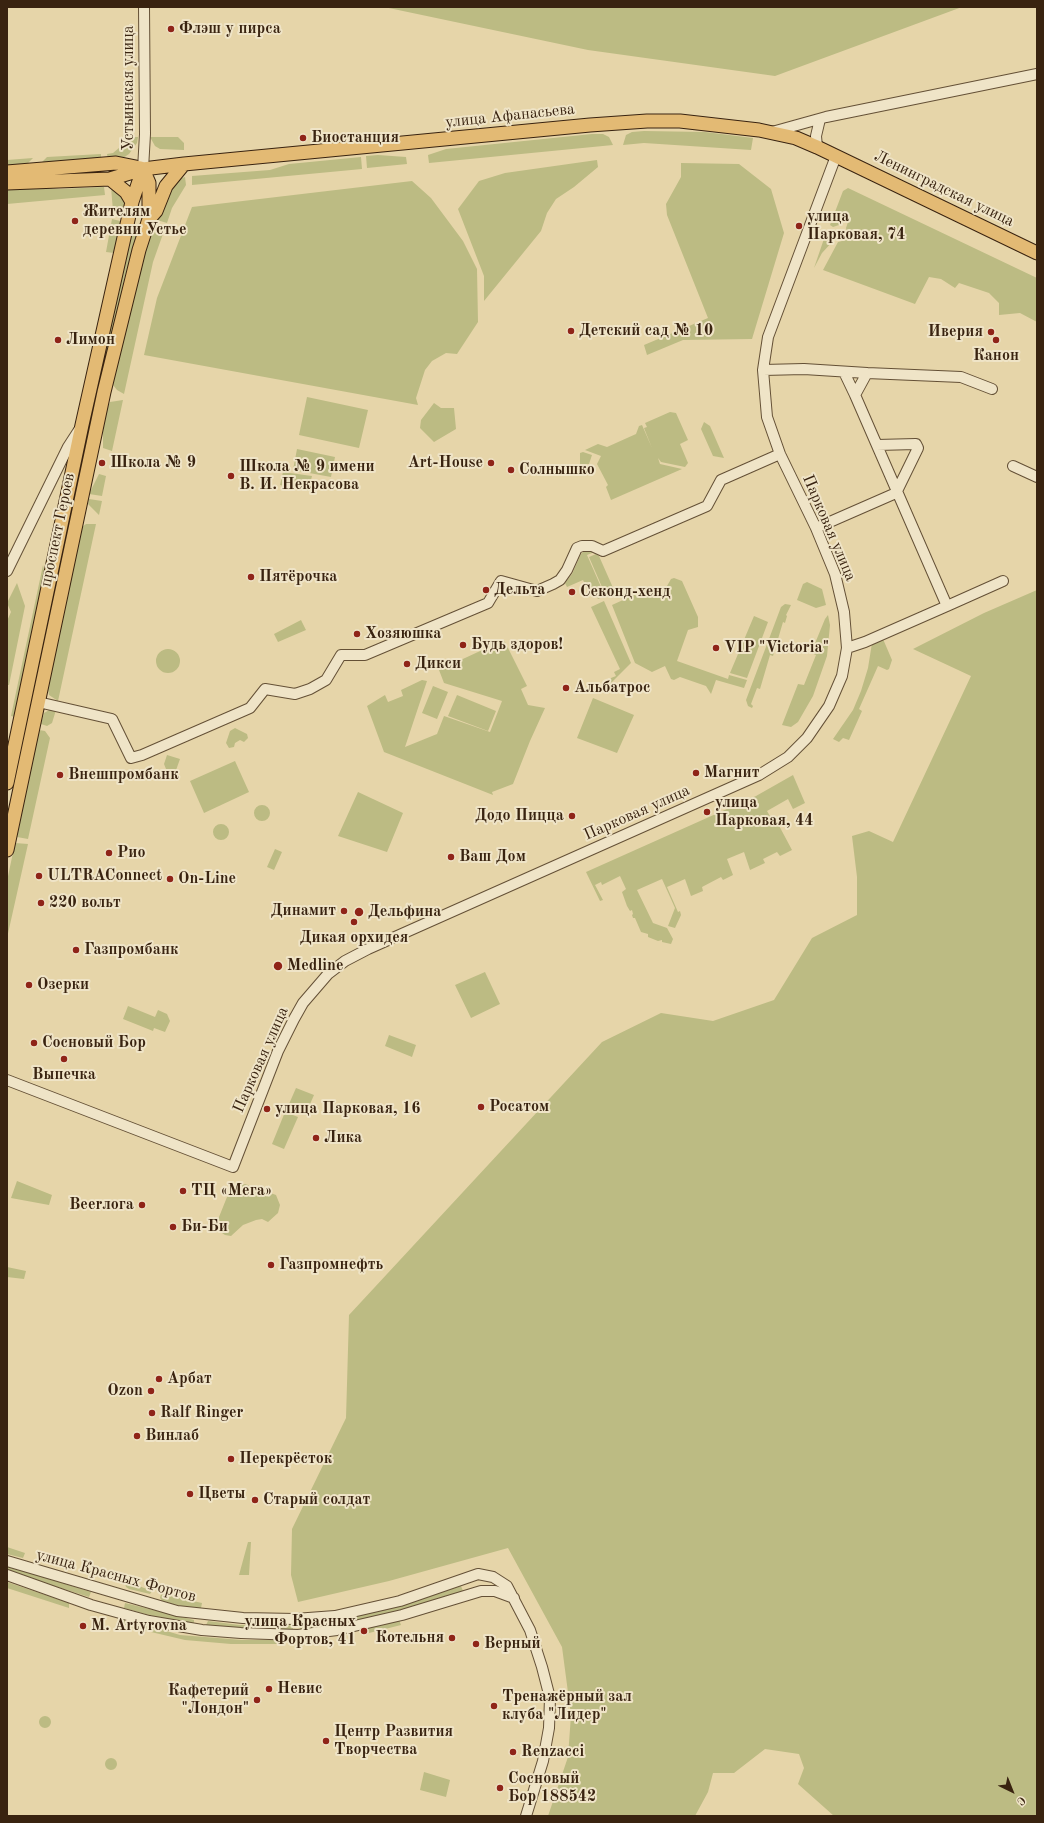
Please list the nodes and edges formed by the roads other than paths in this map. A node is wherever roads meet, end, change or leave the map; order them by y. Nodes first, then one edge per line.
1 (144, 7) edge
2 (1037, 74) edge
3 (820, 119) junction
4 (772, 132) junction
5 (818, 147) junction
6 (836, 156) junction
7 (184, 164) junction
8 (143, 169) junction
9 (7, 172) edge
10 (110, 179) junction
11 (7, 183) edge
12 (132, 202) junction
13 (149, 219) junction
14 (1037, 253) edge
15 (763, 370) junction
16 (844, 372) junction
17 (867, 373) junction
18 (992, 389) dead end
19 (855, 395) junction
20 (82, 425) junction
21 (877, 445) junction
22 (780, 454) junction
23 (1013, 466) dead end
24 (1037, 477) edge
25 (896, 493) junction
26 (816, 528) junction
27 (7, 571) edge
28 (1003, 581) dead end
29 (947, 606) junction
30 (847, 648) junction
31 (38, 702) junction
32 (7, 783) edge
33 (7, 850) edge
34 (7, 1080) edge
35 (7, 1561) edge
36 (7, 1575) edge
37 (119, 1594) junction
38 (514, 1598) junction
39 (114, 1610) junction
40 (526, 1816) edge

1 - 8 street, Устьинская улица
2 - 3 street
3 - 4 street
3 - 5 street
4 - 5 main road, улица Афанасьева
4 - 7 main road, улица Афанасьева
5 - 6 main road, улица Афанасьева
6 - 14 main road, Ленинградская улица
6 - 15 street, Парковая улица
7 - 8 main road
7 - 13 main road
8 - 9 main road
8 - 10 main road
8 - 12 main road, проспект Героев
8 - 13 main road
10 - 11 main road
10 - 12 main road
12 - 20 main road, проспект Героев
13 - 31 main road, проспект Героев
15 - 16 street
15 - 22 street, Парковая улица
16 - 17 street
16 - 19 street
17 - 18 street
17 - 19 street
19 - 21 street
20 - 27 street, проспект Героев
20 - 32 main road, проспект Героев
21 - 25 street
21 - 25 street
22 - 26 street, Парковая улица
22 - 31 street
23 - 24 street
25 - 26 street
25 - 29 street
26 - 30 street, Парковая улица
28 - 29 street
29 - 30 street
30 - 34 street, Парковая улица
31 - 33 main road, проспект Героев
35 - 37 street, улица Красных Фортов
36 - 39 street, улица Красных Фортов
37 - 38 street, улица Красных Фортов
37 - 39 street
38 - 39 street, улица Красных Фортов
38 - 40 street, улица Красных Фортов

